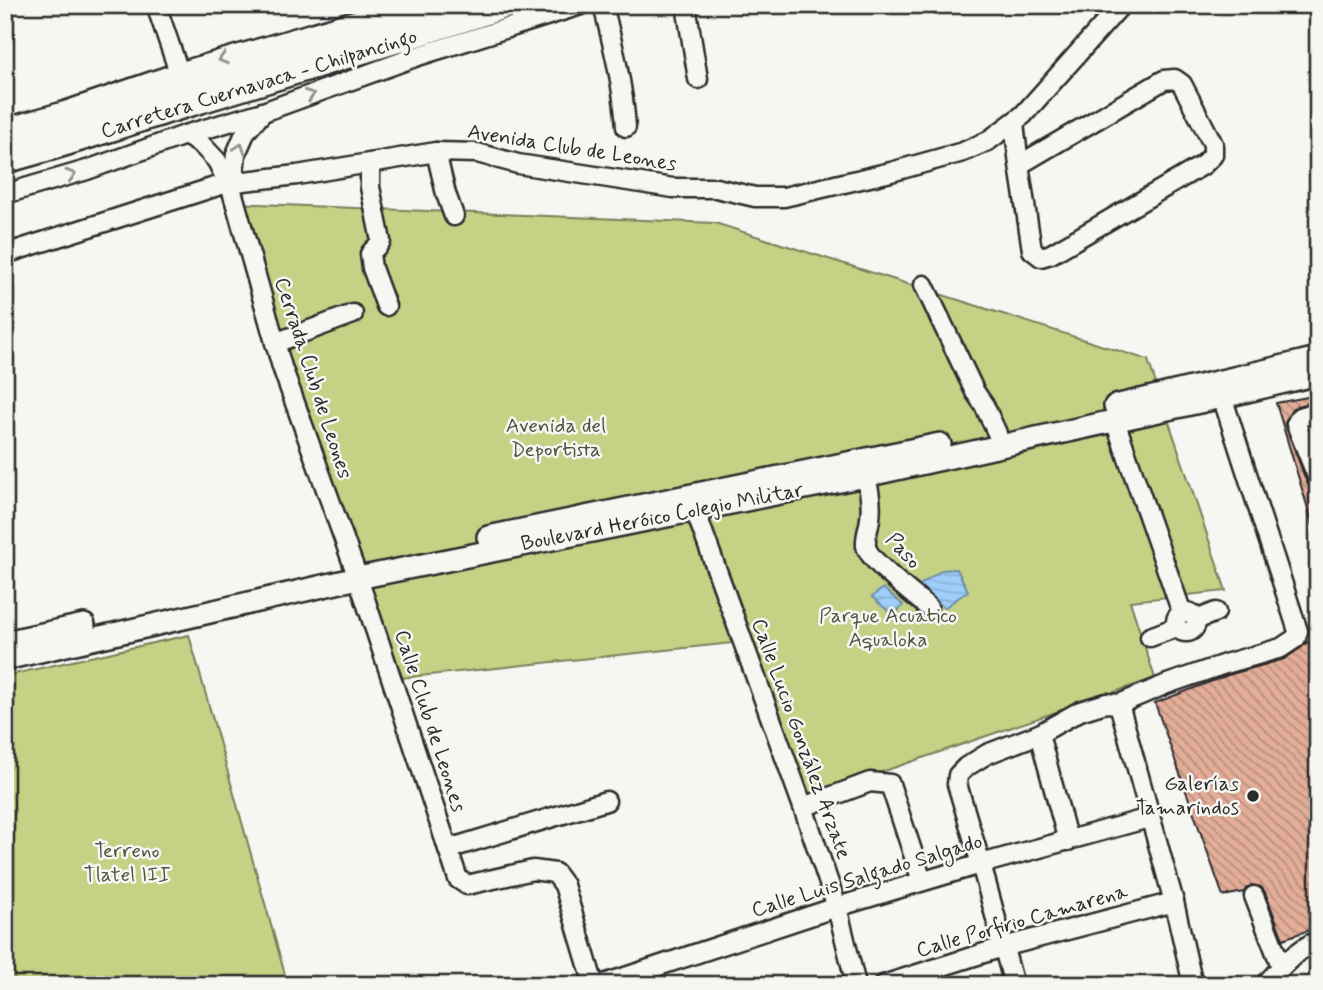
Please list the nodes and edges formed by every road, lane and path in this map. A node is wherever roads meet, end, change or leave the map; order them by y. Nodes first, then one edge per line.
1 (156, 5) edge
2 (406, 5) edge
3 (461, 5) edge
4 (512, 5) edge
5 (581, 5) edge
6 (603, 5) edge
7 (686, 5) edge
8 (1121, 5) edge
9 (179, 72) junction
10 (698, 79) dead end
11 (263, 112) junction
12 (1019, 119) junction
13 (626, 127) dead end
14 (5, 128) edge
15 (185, 135) junction
16 (5, 144) edge
17 (436, 152) junction
18 (5, 162) edge
19 (370, 163) junction
20 (1022, 163) junction
21 (231, 185) junction
22 (5, 194) edge
23 (454, 216) dead end
24 (5, 254) edge
25 (924, 285) dead end
26 (386, 306) dead end
27 (353, 314) dead end
28 (275, 343) junction
29 (1317, 371) edge
30 (1220, 390) junction
31 (1318, 412) edge
32 (1115, 421) junction
33 (991, 434) junction
34 (864, 476) junction
35 (1318, 479) edge
36 (695, 510) junction
37 (355, 572) junction
38 (928, 607) dead end
39 (1216, 612) dead end
40 (1185, 620) junction
41 (1150, 637) dead end
42 (5, 642) edge
43 (5, 659) edge
44 (1119, 704) junction
45 (1040, 734) junction
46 (606, 801) dead end
47 (803, 807) junction
48 (1149, 818) junction
49 (1068, 841) junction
50 (448, 849) junction
51 (981, 864) junction
52 (922, 881) junction
53 (1254, 896) dead end
54 (1174, 902) junction
55 (836, 907) junction
56 (1318, 940) edge
57 (1003, 947) junction
58 (1281, 966) junction
59 (594, 985) edge
60 (601, 985) edge
61 (856, 985) edge
62 (883, 985) edge
63 (1014, 985) edge
64 (1193, 985) edge
65 (1265, 985) edge

1 - 9 street
2 -> 9 street
3 - 16 main road, Carretera Cuernavaca - Chilpancingo
4 - 18 main road, Carretera Cuernavaca - Chilpancingo
11 -> 5 street
6 - 13 street
7 - 10 street
8 - 12 street, Avenida Club de Leones
9 - 14 street
11 - 15 street
21 -> 11 street, Cerrada Club de Leones
12 - 17 street, Avenida Club de Leones
12 - 20 street
15 - 21 street, Cerrada Club de Leones
22 -> 15 street
17 - 19 street, Avenida Club de Leones
17 - 23 street
19 - 21 street, Avenida Club de Leones
19 - 26 street
20 - 20 street
21 - 24 street, Avenida Club de Leones
21 - 28 street, Cerrada Club de Leones
25 - 33 street
27 - 28 street
28 - 37 street, Cerrada Club de Leones
29 - 30 main road, Boulevard Heróico Colegio Militar
30 - 32 main road, Boulevard Heróico Colegio Militar
30 - 33 main road, Boulevard Heróico Colegio Militar
30 - 44 street
31 - 35 street
32 - 34 main road, Boulevard Heróico Colegio Militar
32 - 40 street
33 - 37 main road, Boulevard Heróico Colegio Militar
34 - 36 main road, Boulevard Heróico Colegio Militar
34 - 38 street, Paso
36 - 37 main road, Boulevard Heróico Colegio Militar
36 - 47 street, Calle Lucio González Arzate
37 - 42 main road, Boulevard Heróico Colegio Militar
37 - 43 main road, Boulevard Heróico Colegio Militar
37 - 50 street, Calle Club de Leones
39 - 40 street
40 - 41 street
44 - 45 street
44 - 48 street
45 - 49 street
45 - 51 street
46 - 50 street
47 - 52 street
47 - 55 street, Calle Lucio González Arzate
48 - 49 street, Calle Luis Salgado Salgado
48 - 54 street
49 - 51 street, Calle Luis Salgado Salgado
50 - 59 street, Calle Club de Leones
51 - 52 street, Calle Luis Salgado Salgado
51 - 57 street
52 - 55 street, Calle Luis Salgado Salgado
53 - 58 street
54 - 57 street, Calle Porfirio Camarena
54 - 64 street
55 - 60 street, Calle Luis Salgado Salgado
55 - 61 street, Calle Lucio González Arzate
56 - 58 street
57 - 62 street, Calle Porfirio Camarena
57 - 63 street
58 - 65 street

